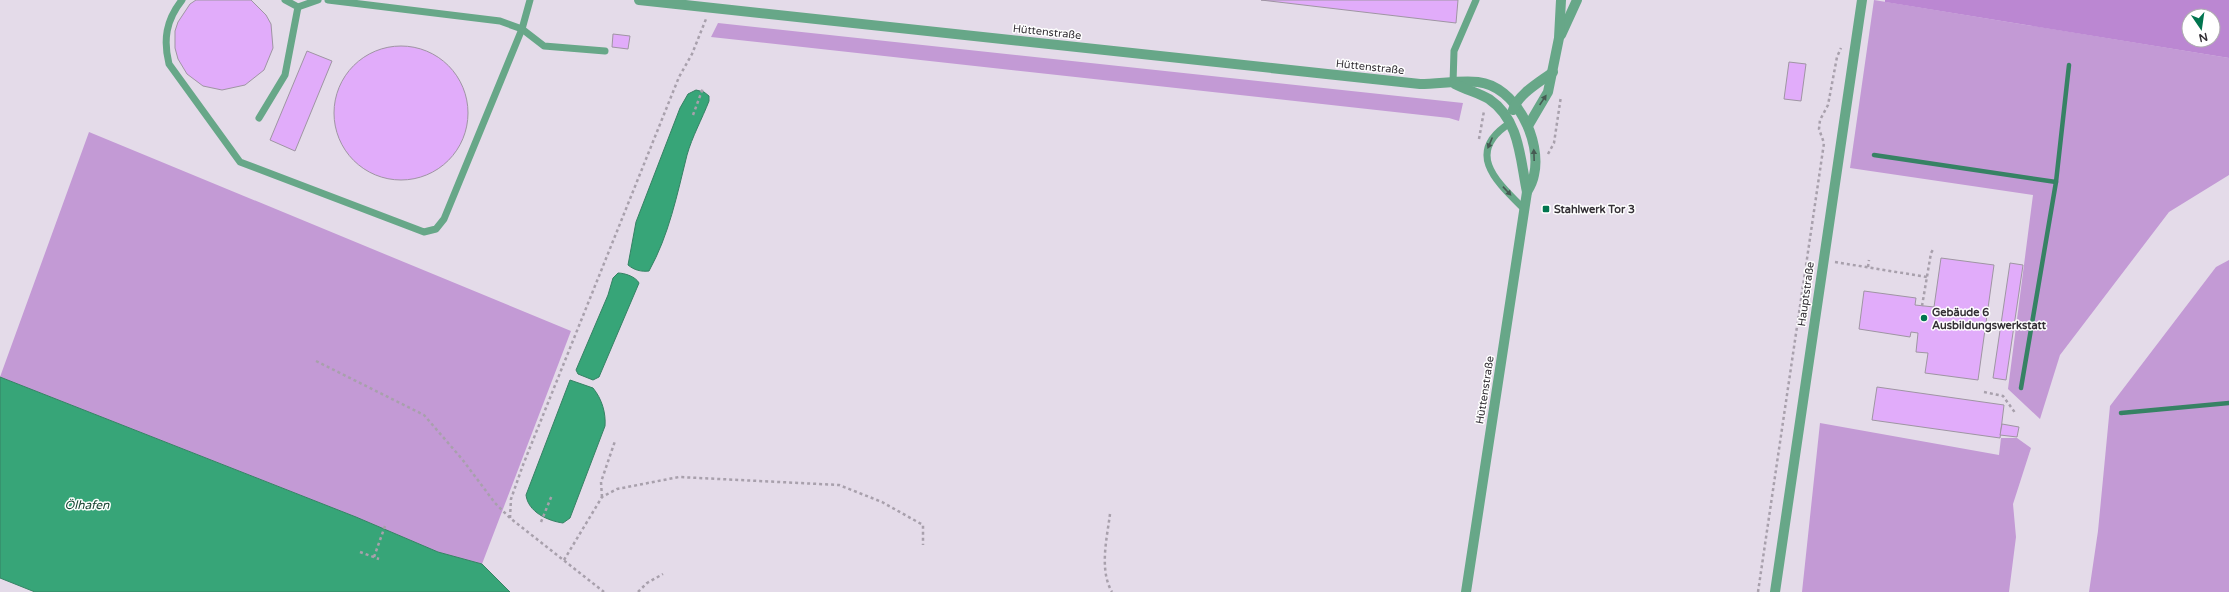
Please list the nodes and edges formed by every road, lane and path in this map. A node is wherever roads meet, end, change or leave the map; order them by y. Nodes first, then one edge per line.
1 (182, 0) edge
2 (285, 0) edge
3 (318, 0) edge
4 (328, 0) edge
5 (530, 0) edge
6 (639, 0) edge
7 (1476, 0) edge
8 (1560, 0) edge
9 (1577, 0) edge
10 (1862, 0) edge
11 (298, 7) junction
12 (711, 8) junction
13 (522, 29) junction
14 (1559, 38) junction
15 (1842, 46) dead end
16 (605, 52) dead end
17 (1553, 72) junction
18 (1453, 83) junction
19 (703, 88) dead end
20 (1515, 105) junction
21 (692, 115) dead end
22 (259, 118) dead end
23 (1510, 123) junction
24 (1528, 126) junction
25 (1527, 192) junction
26 (1525, 210) junction
27 (1934, 248) dead end
28 (1807, 257) junction
29 (1823, 260) junction
30 (1869, 260) dead end
31 (1868, 267) junction
32 (1927, 277) junction
33 (1922, 306) dead end
34 (316, 361) dead end
35 (1984, 392) dead end
36 (2016, 414) dead end
37 (616, 442) dead end
38 (552, 495) dead end
39 (602, 497) junction
40 (1110, 514) dead end
41 (510, 518) junction
42 (541, 522) dead end
43 (385, 526) dead end
44 (923, 545) dead end
45 (360, 552) dead end
46 (374, 557) junction
47 (379, 559) dead end
48 (564, 560) junction
49 (663, 574) dead end
50 (604, 592) edge
51 (638, 592) edge
52 (1112, 592) edge
53 (1466, 592) edge
54 (1758, 592) edge
55 (1775, 592) edge

1 - 13 lane
2 - 11 lane
3 - 11 lane
4 - 13 lane
5 - 13 lane
6 - 12 street, Hüttenstraße
7 - 18 lane
8 - 14 street
9 - 14 street
10 - 29 street, Hauptstraße
11 - 22 lane
12 - 18 street, Hüttenstraße
12 - 41 path
13 - 16 lane
14 - 17 street
15 - 28 path
17 - 20 street
24 -> 17 street
18 - 20 street, Hüttenstraße
18 - 23 street, Hüttenstraße
19 - 21 path
20 - 23 street
20 - 24 street, Hüttenstraße
23 - 25 street, Hüttenstraße
23 -> 26 lane
25 -> 24 street, Hüttenstraße
25 - 26 street, Hüttenstraße
26 - 53 street, Hüttenstraße
27 - 32 path
28 - 29 path
28 - 54 path
29 - 31 path
29 - 55 street, Hauptstraße
30 - 31 path
31 - 32 path
32 - 33 path
34 - 41 path
35 - 36 path
37 - 39 path
38 - 42 path
39 - 44 path
39 - 48 path
40 - 52 path
41 - 48 path
43 - 46 path
45 - 46 path
46 - 47 path
48 - 50 path
49 - 51 path

